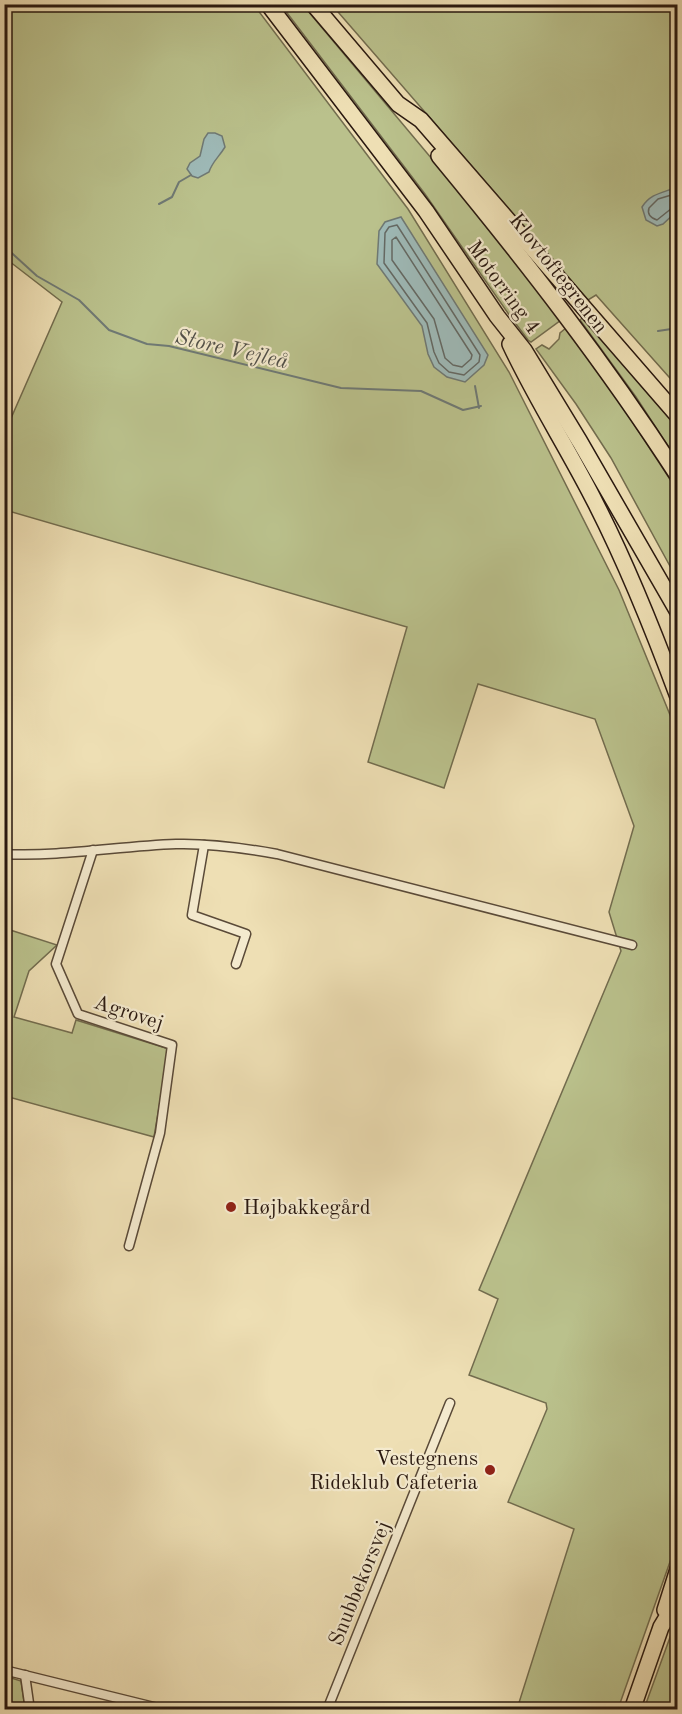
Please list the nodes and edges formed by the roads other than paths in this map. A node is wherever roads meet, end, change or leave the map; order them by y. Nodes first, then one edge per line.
1 (268, 4) edge
2 (313, 4) edge
3 (398, 104) junction
4 (497, 316) junction
5 (678, 416) edge
6 (678, 476) edge
7 (678, 612) edge
8 (678, 698) edge
9 (204, 845) junction
10 (93, 850) junction
11 (4, 854) edge
12 (632, 945) dead end
13 (236, 964) dead end
14 (129, 1246) dead end
15 (450, 1403) dead end
16 (678, 1569) edge
17 (678, 1599) edge
18 (662, 1627) junction
19 (4, 1670) edge
20 (25, 1676) junction
21 (30, 1710) edge
22 (166, 1710) edge
23 (327, 1710) edge
24 (632, 1710) edge

1 - 4 highway, Motorring 4
2 - 3 highway, Motorring 4
3 - 5 highway, Motorring 4
3 - 6 highway, Klovtoftegrenen
4 - 7 highway, Motorring 4
4 - 8 highway
9 - 10 street
9 - 12 street
9 - 13 street
10 - 11 street
10 - 14 street, Agrovej
15 - 23 street, Snubbekorsvej
16 - 18 highway
17 - 18 highway
18 - 24 highway
19 - 20 street
20 - 21 street
20 - 22 street

